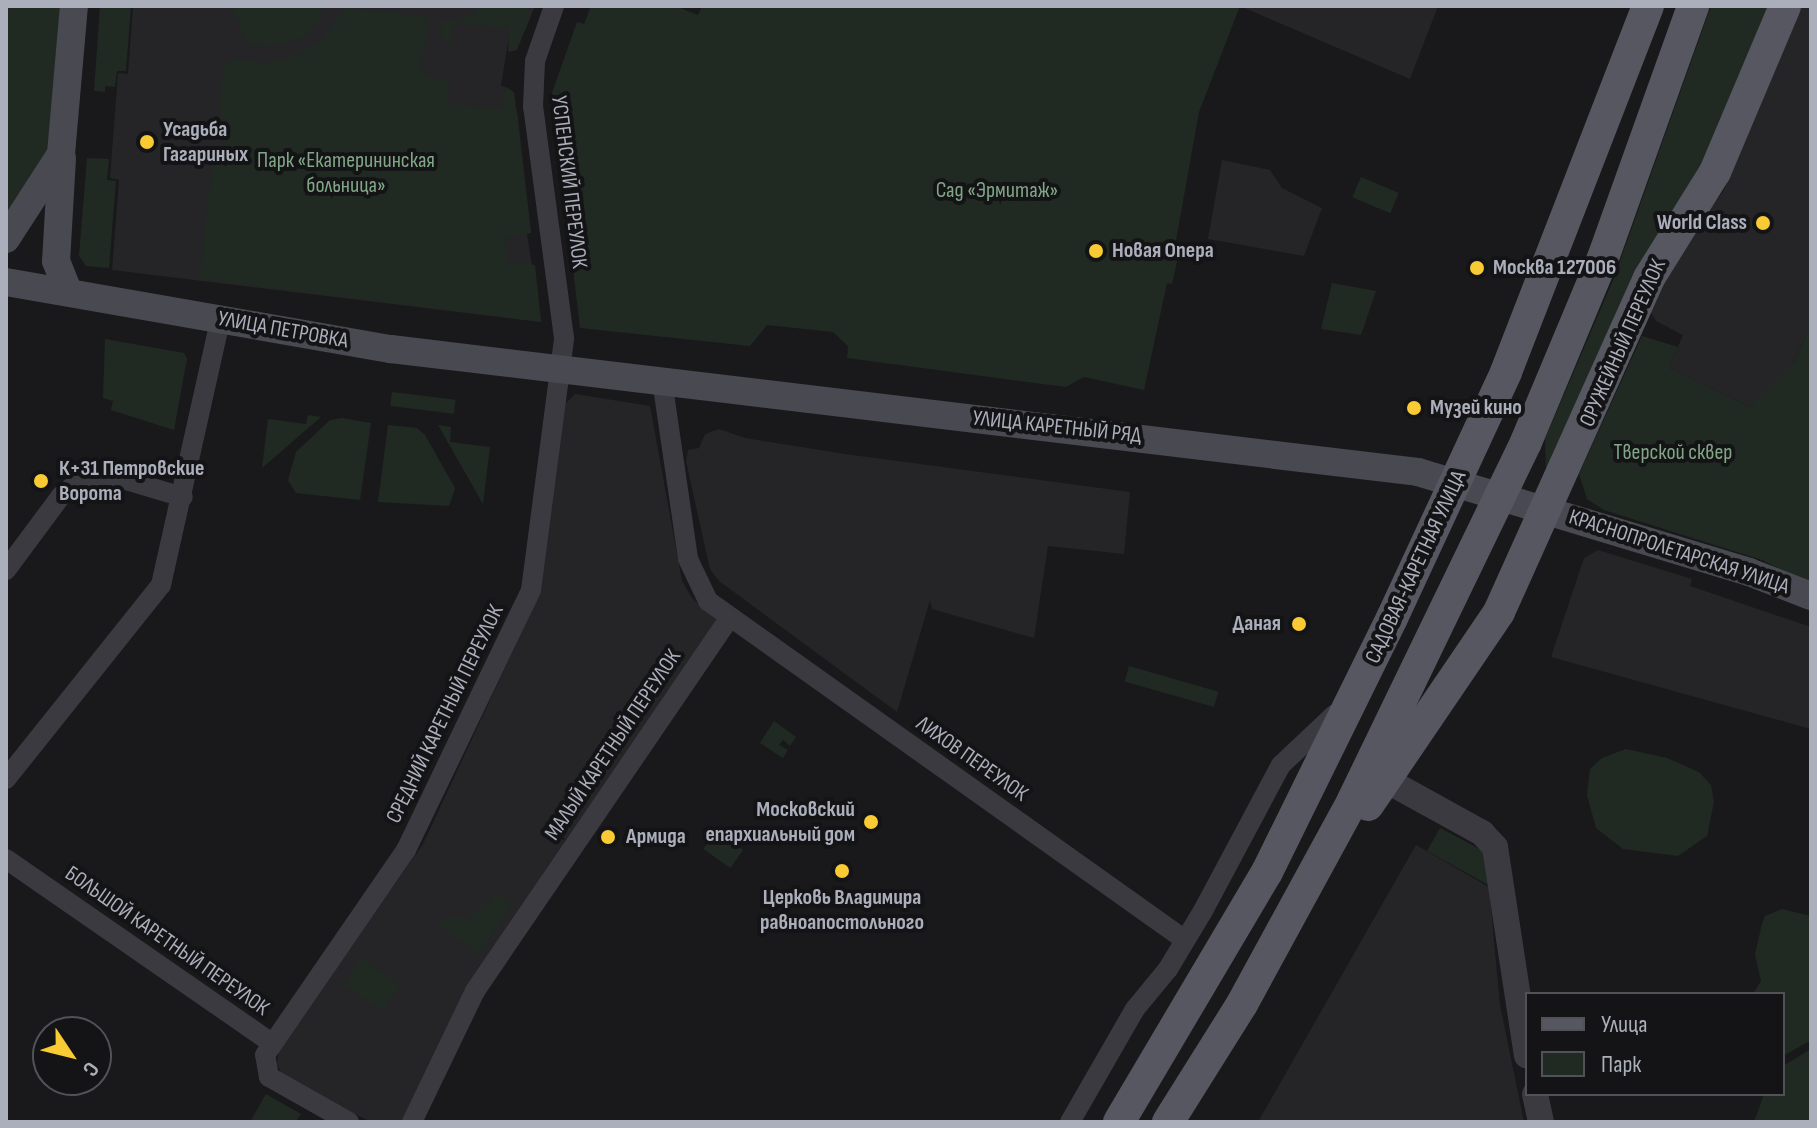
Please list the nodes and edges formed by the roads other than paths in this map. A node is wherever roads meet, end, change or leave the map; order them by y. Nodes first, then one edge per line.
1 (74, 6) edge
2 (554, 6) edge
3 (1648, 6) edge
4 (1693, 6) edge
5 (1785, 6) edge
6 (63, 145) junction
7 (6, 239) edge
8 (6, 282) edge
9 (68, 291) junction
10 (220, 320) junction
11 (561, 368) junction
12 (662, 380) junction
13 (1455, 482) junction
14 (1500, 494) junction
15 (183, 497) junction
16 (1547, 509) junction
17 (6, 570) edge
18 (1811, 596) edge
19 (729, 618) junction
20 (1359, 687) junction
21 (6, 779) edge
22 (1386, 780) junction
23 (6, 859) edge
24 (1300, 899) junction
25 (1185, 940) junction
26 (272, 1043) junction
27 (1525, 1043) edge
28 (1535, 1096) edge
29 (1121, 1115) edge
30 (349, 1122) edge
31 (412, 1122) edge
32 (1070, 1122) edge
33 (1168, 1122) edge
34 (1541, 1122) edge

1 - 6 main road
2 - 11 street, УСПЕНСКИЙ ПЕРЕУЛОК
3 - 13 main road, САДОВАЯ-КАРЕТНАЯ УЛИЦА
4 - 14 main road, САДОВАЯ-КАРЕТНАЯ УЛИЦА
5 - 16 main road, ОРУЖЕЙНЫЙ ПЕРЕУЛОК
6 - 7 main road
6 - 9 main road
8 - 9 main road, УЛИЦА ПЕТРОВКА
9 - 10 main road, УЛИЦА ПЕТРОВКА
10 - 11 main road, УЛИЦА ПЕТРОВКА
10 - 15 street
11 - 12 main road, УЛИЦА КАРЕТНЫЙ РЯД
11 - 26 street, СРЕДНИЙ КАРЕТНЫЙ ПЕРЕУЛОК
12 - 13 main road, УЛИЦА КАРЕТНЫЙ РЯД
12 - 19 street
13 - 14 main road, УЛИЦА КАРЕТНЫЙ РЯД
13 - 20 main road, САДОВАЯ-КАРЕТНАЯ УЛИЦА
14 - 16 main road, УЛИЦА КАРЕТНЫЙ РЯД
14 - 24 main road, САДОВАЯ-КАРЕТНАЯ УЛИЦА
15 - 17 street
15 - 21 street
16 - 18 main road, КРАСНОПРОЛЕТАРСКАЯ УЛИЦА
16 - 22 main road, САДОВАЯ-КАРЕТНАЯ УЛИЦА
19 - 25 street, ЛИХОВ ПЕРЕУЛОК
19 - 31 street, МАЛЫЙ КАРЕТНЫЙ ПЕРЕУЛОК
20 - 25 street
20 - 29 main road, САДОВАЯ-КАРЕТНАЯ УЛИЦА
22 - 24 main road, САДОВАЯ-КАРЕТНАЯ УЛИЦА
22 - 27 street
23 - 26 street, БОЛЬШОЙ КАРЕТНЫЙ ПЕРЕУЛОК
24 - 33 main road, САДОВАЯ-КАРЕТНАЯ УЛИЦА
25 - 32 street
26 - 30 street, БОЛЬШОЙ КАРЕТНЫЙ ПЕРЕУЛОК
28 - 34 street

